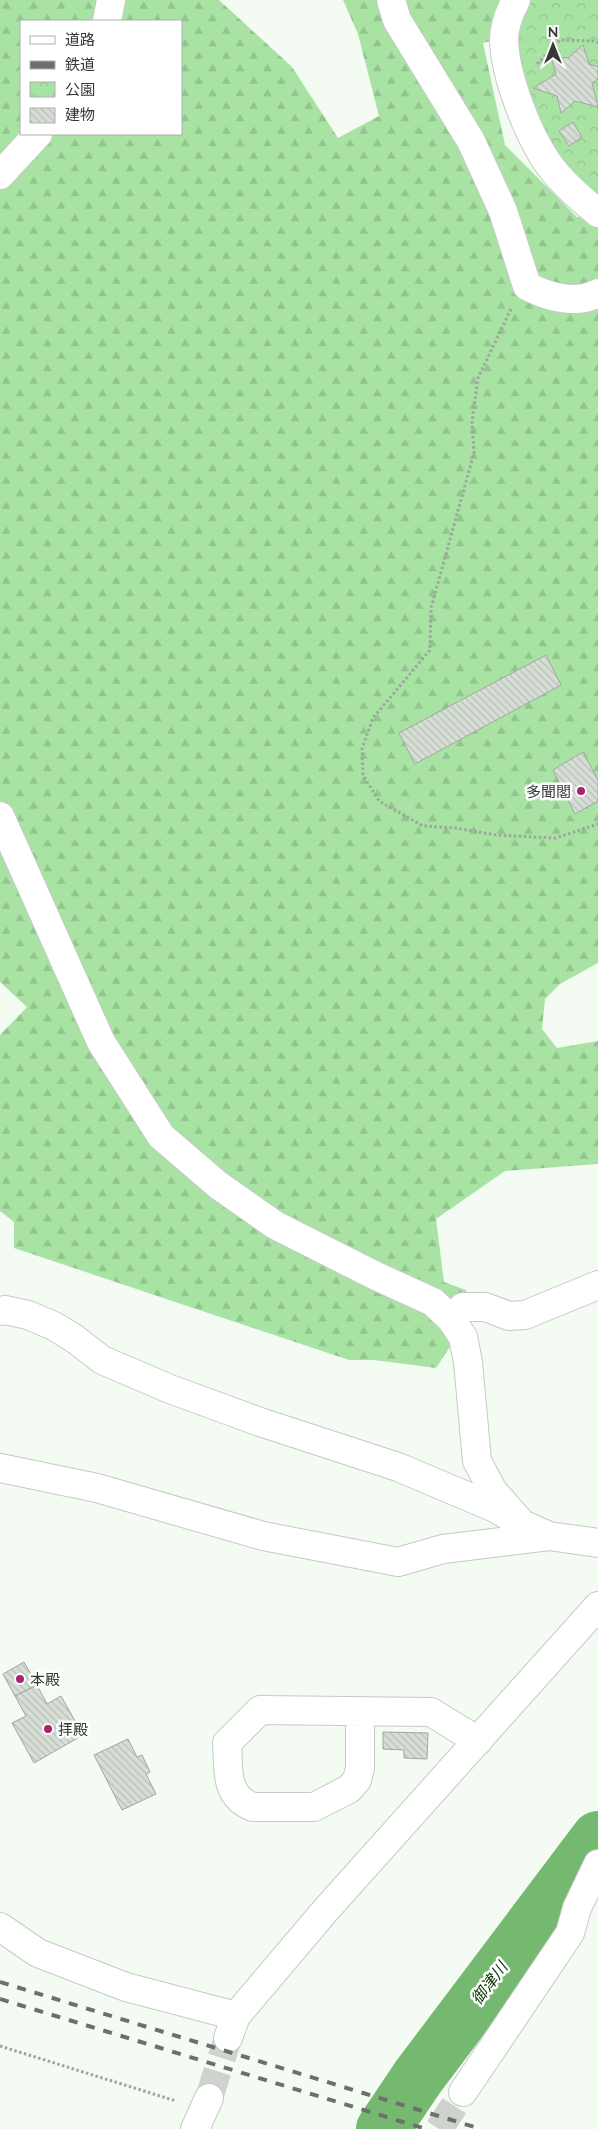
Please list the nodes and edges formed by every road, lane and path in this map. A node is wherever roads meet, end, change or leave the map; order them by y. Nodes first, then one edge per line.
1 (111, 0) edge
2 (391, 0) edge
3 (516, 0) edge
4 (107, 20) edge
5 (598, 43) edge
6 (514, 88) junction
7 (37, 135) edge
8 (0, 175) edge
9 (598, 213) edge
10 (527, 286) junction
11 (598, 293) edge
12 (0, 816) edge
13 (598, 824) edge
14 (597, 1289) edge
15 (0, 1312) edge
16 (451, 1319) junction
17 (0, 1468) edge
18 (522, 1524) junction
19 (549, 1536) junction
20 (598, 1543) edge
21 (598, 1606) edge
22 (360, 1711) junction
23 (478, 1741) junction
24 (598, 1864) edge
25 (0, 1926) edge
26 (0, 2046) edge
27 (463, 2092) tunnel mouth
28 (202, 2112) edge

1 - 4 street
2 - 10 street
3 - 6 street
5 - 6 path
6 - 9 street
7 - 8 street
10 - 11 street
10 - 13 path
12 - 16 street
14 - 16 street
15 - 18 street
16 - 18 street
17 - 19 street
18 - 19 street
19 - 20 street
21 - 23 street
22 - 22 street
22 - 23 street
23 - 25 street
24 - 27 street
26 - 28 path

